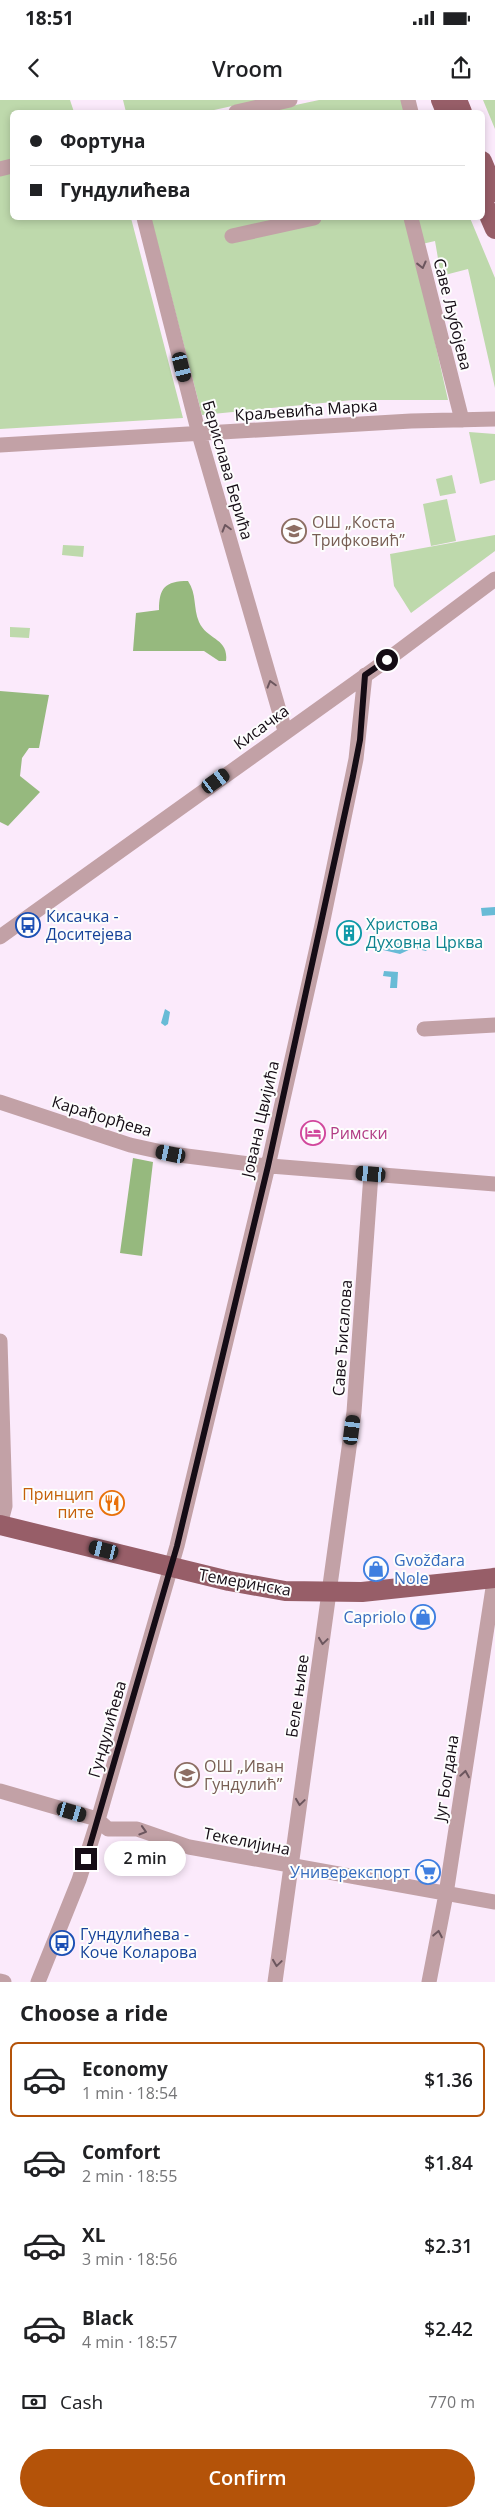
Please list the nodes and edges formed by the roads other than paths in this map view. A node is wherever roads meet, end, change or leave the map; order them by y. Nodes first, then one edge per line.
1 (290, 100) edge
2 (245, 110) edge
3 (485, 168) edge
4 (495, 192) edge
5 (485, 206) edge
6 (145, 220) edge
7 (305, 220) edge
8 (411, 220) edge
9 (495, 229) edge
10 (232, 236) dead end
11 (495, 419) edge
12 (462, 420) junction
13 (199, 434) junction
14 (0, 445) edge
15 (495, 580) edge
16 (365, 675) junction
17 (285, 731) junction
18 (0, 937) edge
19 (495, 1025) edge
20 (424, 1029) dead end
21 (0, 1102) edge
22 (268, 1166) junction
23 (371, 1174) junction
24 (495, 1184) edge
25 (0, 1341) edge
26 (0, 1525) edge
27 (172, 1567) junction
28 (495, 1577) edge
29 (330, 1593) junction
30 (0, 1792) edge
31 (98, 1820) junction
32 (290, 1867) junction
33 (446, 1894) junction
34 (495, 1902) edge
35 (0, 1981) edge
36 (4, 1982) edge
37 (38, 1982) edge
38 (275, 1982) edge
39 (429, 1982) edge

1 - 2 street
3 - 4 main road
5 - 9 main road
6 - 13 street, Берислава Берића
7 - 10 street
8 -> 12 street, Саве Љубојева
11 - 12 street, Краљевића Марка
12 - 13 street, Краљевића Марка
13 - 14 street, Краљевића Марка
17 -> 13 street, Берислава Берића
15 - 16 street, Кисачка
16 - 17 street, Кисачка
16 - 22 street, Јована Цвијића
17 - 18 street, Кисачка
19 - 20 street
21 - 22 street, Карађорђева
22 - 23 street, Карађорђева
22 - 27 street, Јована Цвијића
23 - 24 street, Карађорђева
23 - 29 street, Саве Ђисалова
25 - 26 street
26 - 27 main road, Темеринска
27 - 29 main road, Темеринска
27 - 31 street, Гундулићева
28 - 29 main road, Темеринска
33 -> 28 street, Југ Богдана
29 -> 32 street, Беле њиве
30 - 31 street, Текелијина
31 -> 32 street, Текелијина
31 - 37 street, Гундулићева
32 - 33 street, Текелијина
32 -> 38 street, Беле њиве
33 - 34 street, Текелијина
39 -> 33 street, Југ Богдана
35 - 36 street

